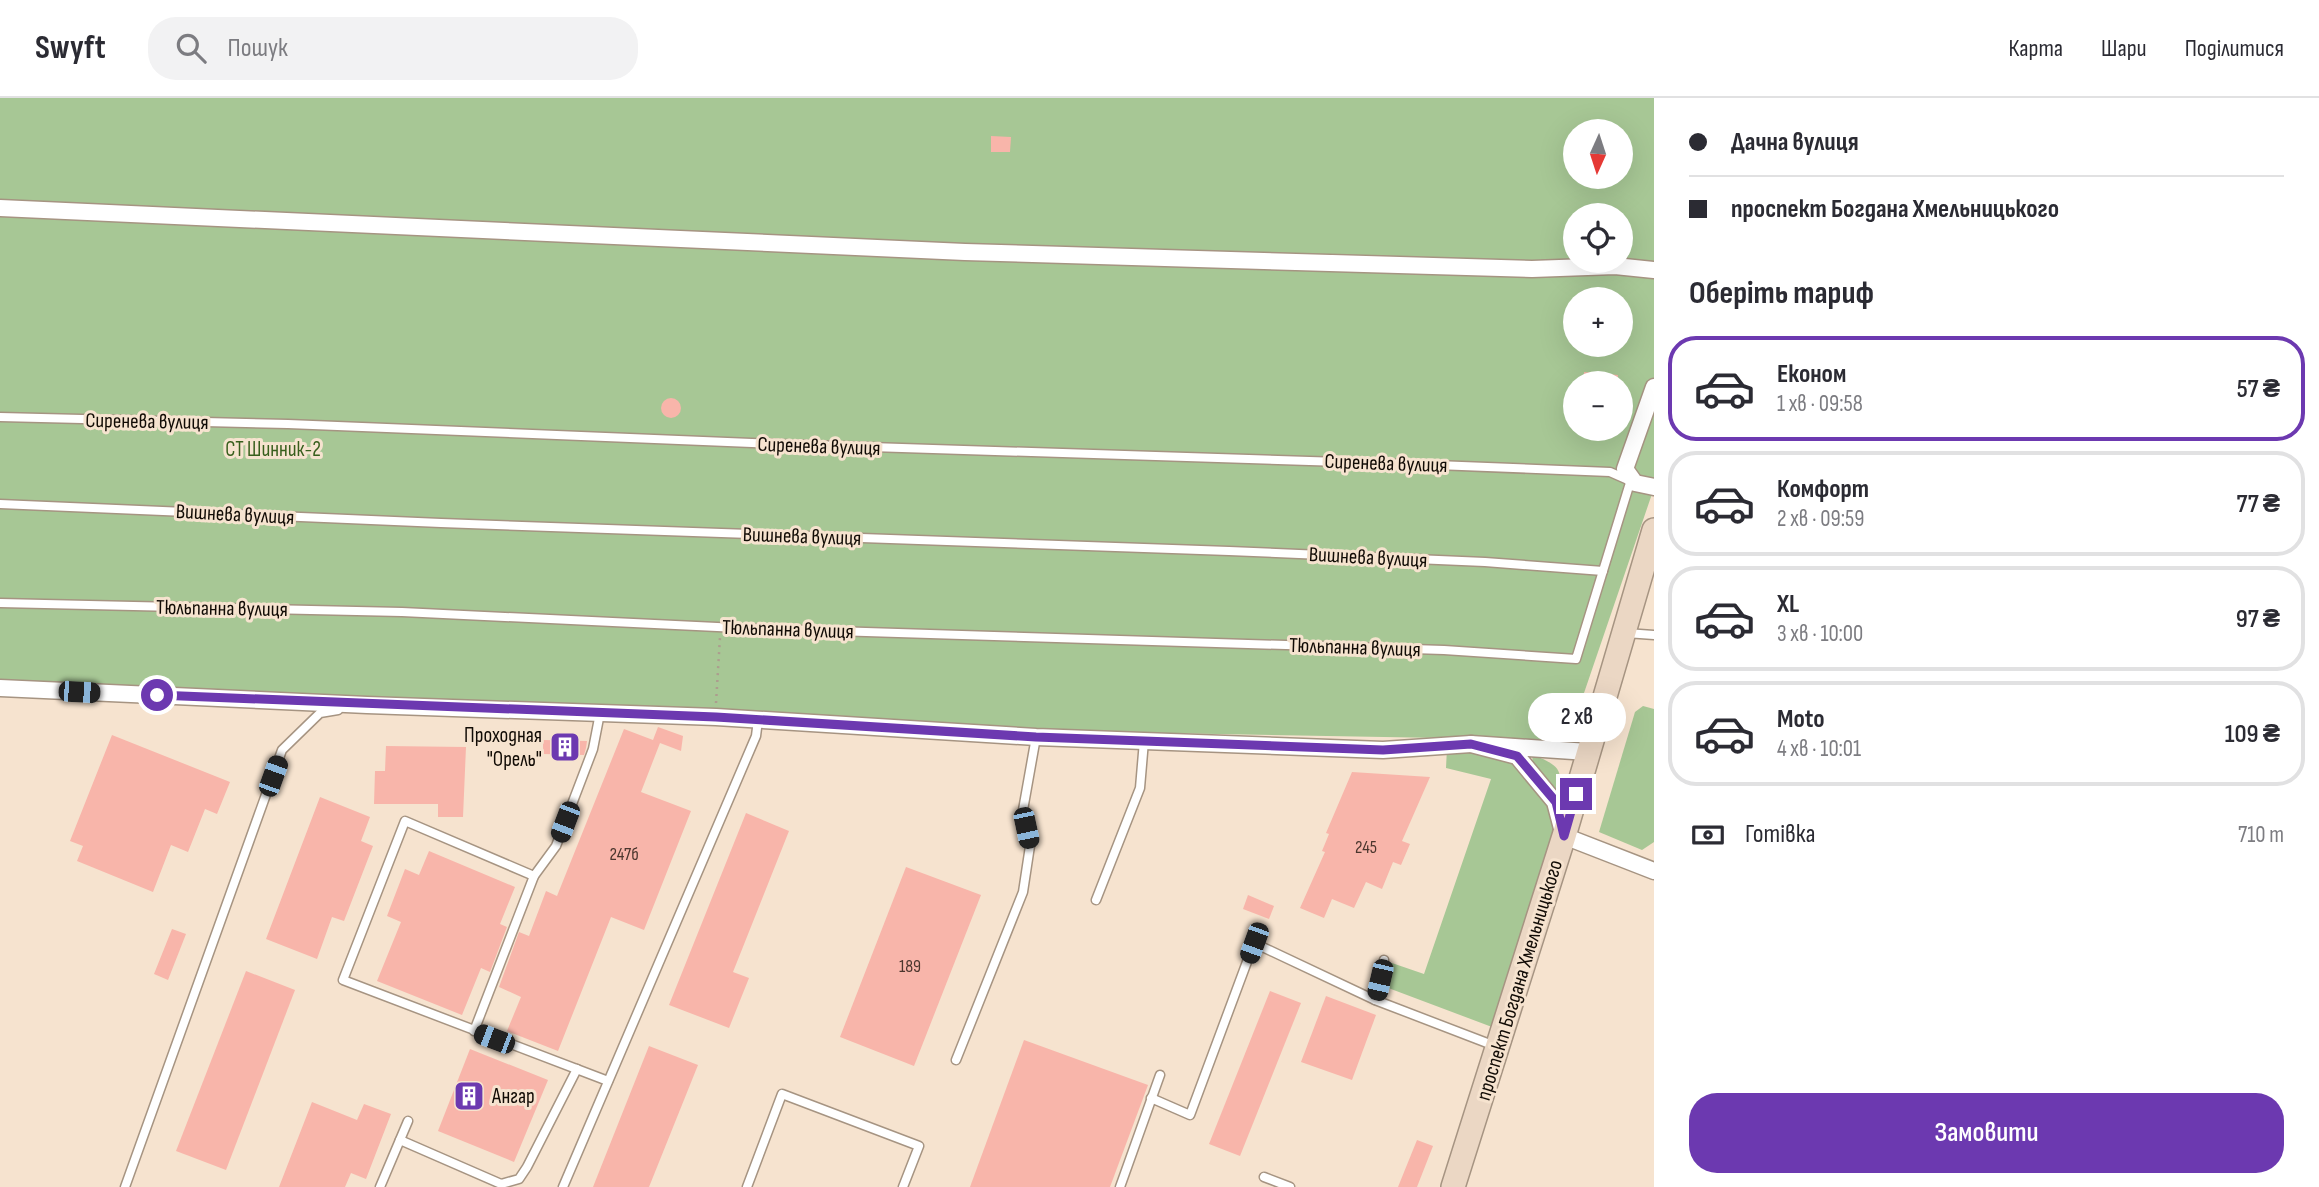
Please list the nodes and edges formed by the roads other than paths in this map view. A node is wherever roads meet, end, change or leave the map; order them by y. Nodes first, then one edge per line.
1 (0, 208) edge
2 (1654, 270) edge
3 (1654, 387) edge
4 (0, 417) edge
5 (1636, 483) junction
6 (1654, 487) edge
7 (0, 504) edge
8 (1654, 530) edge
9 (1603, 571) junction
10 (1647, 572) edge
11 (0, 603) edge
12 (1622, 633) junction
13 (1654, 635) edge
14 (0, 688) edge
15 (367, 705) junction
16 (600, 713) junction
17 (758, 720) junction
18 (1036, 737) junction
19 (1144, 741) junction
20 (1471, 744) junction
21 (1588, 752) junction
22 (1564, 836) junction
23 (1654, 871) edge
24 (534, 876) junction
25 (1096, 900) dead end
26 (1384, 960) dead end
27 (1375, 999) junction
28 (474, 1031) junction
29 (1497, 1047) junction
30 (956, 1060) dead end
31 (577, 1069) junction
32 (1160, 1075) dead end
33 (608, 1081) junction
34 (1151, 1098) junction
35 (408, 1121) dead end
36 (400, 1140) junction
37 (1264, 1177) dead end
38 (125, 1187) edge
39 (380, 1187) edge
40 (563, 1187) edge
41 (747, 1187) edge
42 (903, 1187) edge
43 (1120, 1187) edge
44 (1290, 1187) edge
45 (1453, 1187) edge

1 - 2 street
3 - 5 street
4 - 5 lane, Сиренева вулиця
5 - 6 street
5 - 9 lane
7 - 9 lane, Вишнева вулиця
8 - 10 main road, проспект Богдана Хмельницького
9 - 11 lane, Тюльпанна вулиця
10 - 12 main road, проспект Богдана Хмельницького
12 - 13 lane
12 - 21 main road, проспект Богдана Хмельницького
14 - 15 street
15 - 16 street
15 - 38 lane
16 - 17 street
16 - 24 lane
17 - 18 street
17 - 33 lane
18 - 19 street
18 - 30 lane
19 - 20 street
19 - 25 lane
20 - 21 street
20 - 22 street
21 - 22 main road, проспект Богдана Хмельницького
22 - 23 street
22 - 29 main road, проспект Богдана Хмельницького
24 - 28 lane
24 - 28 lane
26 - 27 lane
27 - 29 lane
27 - 34 lane
28 - 31 lane
29 - 45 main road, проспект Богдана Хмельницького
31 - 33 lane
31 - 36 lane
32 - 34 lane
33 - 40 lane
34 - 43 lane
35 - 36 lane
36 - 39 lane
37 - 44 lane
41 - 42 lane

